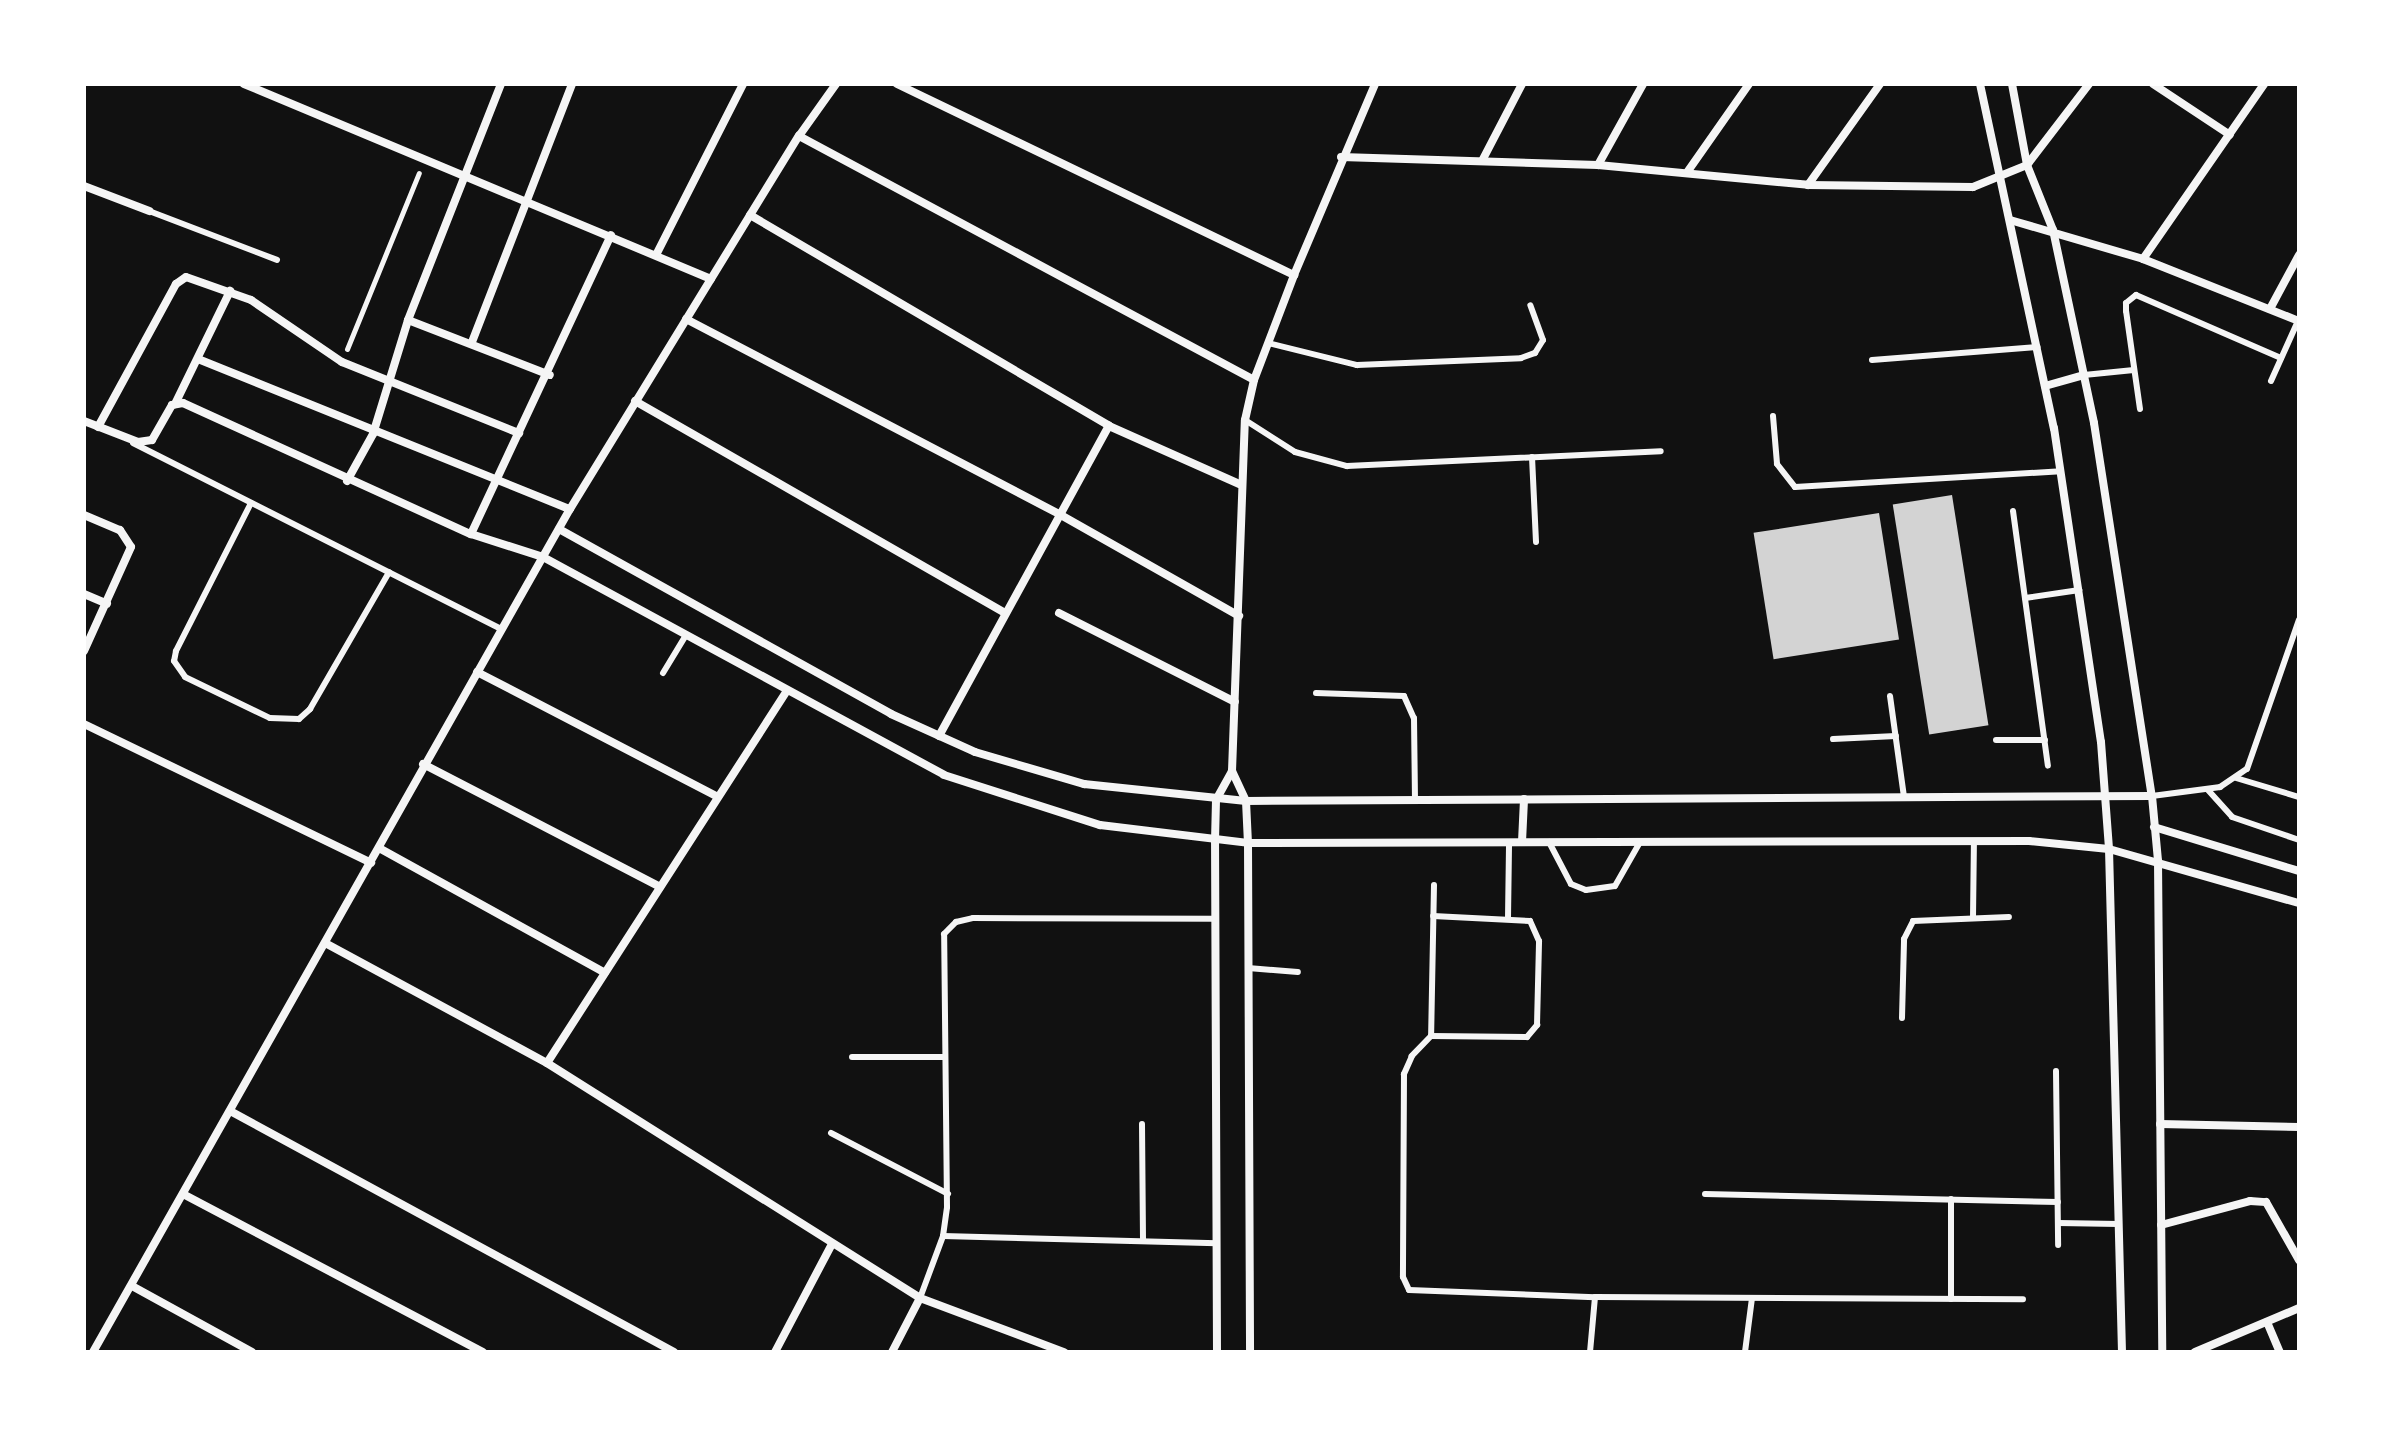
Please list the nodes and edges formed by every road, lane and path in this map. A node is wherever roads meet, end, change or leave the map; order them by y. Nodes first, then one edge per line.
1 (244, 84) edge
2 (501, 84) edge
3 (572, 84) edge
4 (836, 84) edge
5 (897, 84) edge
6 (1375, 84) edge
7 (1522, 84) edge
8 (1643, 84) edge
9 (1749, 84) edge
10 (1880, 84) edge
11 (1980, 84) edge
12 (2012, 84) edge
13 (2089, 84) edge
14 (2153, 84) edge
15 (2264, 84) edge
16 (741, 85) edge
17 (2230, 135) junction
18 (799, 136) junction
19 (1341, 157) junction
20 (1483, 159) junction
21 (424, 161) junction
22 (1598, 165) junction
23 (2027, 165) junction
24 (1688, 171) junction
25 (462, 175) junction
26 (1999, 180) junction
27 (1808, 185) junction
28 (84, 186) edge
29 (526, 201) junction
30 (149, 211) joint
31 (750, 215) junction
32 (2010, 220) junction
33 (2053, 230) junction
34 (611, 235) junction
35 (656, 255) junction
36 (2299, 255) edge
37 (2143, 259) junction
38 (277, 260) dead end
39 (1294, 275) junction
40 (711, 279) junction
41 (230, 291) junction
42 (1530, 305) dead end
43 (2271, 307) junction
44 (686, 319) junction
45 (408, 320) junction
46 (2299, 321) edge
47 (472, 342) junction
48 (1268, 343) junction
49 (2037, 347) junction
50 (2281, 358) junction
51 (198, 359) junction
52 (1872, 360) dead end
53 (342, 362) junction
54 (2134, 370) junction
55 (550, 375) junction
56 (2084, 375) junction
57 (389, 380) junction
58 (1254, 380) junction
59 (2271, 381) dead end
60 (2045, 386) junction
61 (635, 401) junction
62 (175, 404) junction
63 (2140, 409) dead end
64 (1773, 416) dead end
65 (1245, 420) junction
66 (84, 421) edge
67 (1109, 426) junction
68 (98, 427) junction
69 (519, 433) junction
70 (373, 434) junction
71 (126, 440) junction
72 (1661, 451) dead end
73 (1532, 457) junction
74 (2061, 471) junction
75 (497, 479) junction
76 (347, 481) junction
77 (1239, 484) junction
78 (251, 503) junction
79 (570, 509) junction
80 (2013, 511) dead end
81 (1059, 514) junction
82 (84, 515) edge
83 (559, 529) junction
84 (471, 534) junction
85 (1536, 542) dead end
86 (543, 557) junction
87 (389, 572) junction
88 (2079, 590) junction
89 (84, 594) edge
90 (2025, 598) junction
91 (107, 604) junction
92 (1004, 612) junction
93 (1059, 613) dead end
94 (1239, 616) junction
95 (2299, 620) edge
96 (502, 629) junction
97 (686, 635) junction
98 (84, 651) edge
99 (477, 672) junction
100 (663, 673) dead end
101 (787, 691) junction
102 (1316, 693) dead end
103 (1890, 696) dead end
104 (1235, 702) junction
105 (84, 724) edge
106 (939, 736) junction
107 (1896, 736) junction
108 (1833, 739) dead end
109 (1996, 740) dead end
110 (2045, 740) junction
111 (423, 764) junction
112 (2048, 766) dead end
113 (1232, 771) junction
114 (2236, 778) junction
115 (2208, 790) junction
116 (2106, 795) junction
117 (2152, 796) junction
118 (718, 797) junction
119 (1904, 797) junction
120 (2299, 797) edge
121 (1524, 799) junction
122 (1216, 800) junction
123 (1415, 800) junction
124 (1246, 801) junction
125 (2154, 827) junction
126 (2299, 840) edge
127 (1215, 841) junction
128 (1974, 841) junction
129 (1509, 842) junction
130 (1522, 842) junction
131 (1549, 842) junction
132 (1640, 842) junction
133 (1248, 843) junction
134 (379, 848) junction
135 (2109, 849) junction
136 (2158, 861) junction
137 (371, 863) junction
138 (2299, 871) edge
139 (1434, 885) dead end
140 (660, 887) junction
141 (2299, 903) edge
142 (1433, 916) junction
143 (2009, 917) dead end
144 (1508, 918) junction
145 (1973, 918) junction
146 (1216, 919) junction
147 (327, 944) junction
148 (1248, 968) junction
149 (1298, 972) dead end
150 (605, 973) junction
151 (1902, 1018) dead end
152 (1431, 1036) junction
153 (852, 1057) dead end
154 (944, 1057) junction
155 (547, 1063) junction
156 (2056, 1071) dead end
157 (232, 1112) junction
158 (1142, 1124) dead end
159 (2160, 1124) junction
160 (2299, 1127) edge
161 (831, 1133) dead end
162 (183, 1194) junction
163 (948, 1194) junction
164 (1705, 1194) dead end
165 (1951, 1199) junction
166 (2058, 1202) junction
167 (2058, 1223) junction
168 (2119, 1224) junction
169 (2161, 1225) junction
170 (943, 1236) junction
171 (1143, 1241) junction
172 (1217, 1243) junction
173 (832, 1244) junction
174 (2058, 1245) dead end
175 (2299, 1260) edge
176 (132, 1286) junction
177 (1595, 1297) junction
178 (920, 1298) junction
179 (1752, 1298) junction
180 (1951, 1299) junction
181 (2023, 1299) dead end
182 (2299, 1308) edge
183 (2267, 1322) junction
184 (93, 1352) edge
185 (252, 1352) edge
186 (483, 1352) edge
187 (674, 1352) edge
188 (775, 1352) edge
189 (892, 1352) edge
190 (1064, 1352) edge
191 (1217, 1352) edge
192 (1250, 1352) edge
193 (1590, 1352) edge
194 (1745, 1352) edge
195 (2122, 1352) edge
196 (2162, 1352) edge
197 (2195, 1352) edge
198 (2280, 1352) edge

1 - 21 street
2 - 25 street
3 - 29 street
4 - 18 street
5 - 39 street
6 - 19 street
7 - 20 street
8 - 22 street
9 - 24 street
10 - 27 street
11 - 26 street
12 - 23 street
13 - 23 street
14 - 17 street
15 - 17 street
16 - 35 street
17 - 37 street
18 - 31 street
18 - 58 street
19 - 20 street
19 - 39 street
20 - 22 street
21 - 25 street
21 - 53 path
22 - 24 street
23 - 26 street
23 - 33 street
24 - 27 street
25 - 29 street
25 - 45 street
26 - 27 street
26 - 32 street
28 - 30 street
29 - 34 street
29 - 47 street
30 - 38 lane
31 - 40 street
31 - 67 street
32 - 33 street
32 - 49 street
33 - 37 street
33 - 56 street
34 - 35 street
34 - 55 street
35 - 40 street
36 - 43 street
37 - 43 street
39 - 48 street
40 - 44 street
41 - 51 street
41 - 53 street
41 - 68 street
42 - 48 lane
43 - 46 street
44 - 61 street
44 - 81 street
45 - 47 street
45 - 57 street
46 - 50 lane
47 - 55 street
48 - 58 street
49 - 52 lane
49 - 60 street
50 - 54 lane
50 - 59 lane
51 - 62 street
51 - 70 street
53 - 57 street
54 - 56 lane
54 - 63 lane
55 - 69 street
56 - 60 street
56 - 117 street
57 - 69 street
57 - 70 street
58 - 65 street
60 - 74 street
61 - 79 street
61 - 92 street
62 - 71 street
62 - 76 street
64 - 74 lane
65 - 73 lane
65 - 77 street
66 - 68 street
67 - 77 street
67 - 81 street
68 - 71 street
69 - 75 street
70 - 75 street
70 - 76 street
71 - 78 lane
72 - 73 lane
73 - 85 lane
74 - 88 street
75 - 79 street
75 - 84 street
76 - 84 street
77 - 94 street
78 - 87 lane
78 - 87 lane
79 - 83 street
80 - 90 lane
81 - 92 street
81 - 94 street
82 - 91 street
83 - 86 street
83 - 106 street
84 - 86 street
86 - 96 street
86 - 97 street
87 - 96 lane
88 - 90 lane
88 - 116 street
89 - 91 street
90 - 110 lane
91 - 98 street
92 - 106 street
93 - 104 street
94 - 104 street
95 - 114 lane
96 - 99 street
97 - 100 lane
97 - 101 street
99 - 111 street
99 - 118 street
101 - 118 street
101 - 127 street
102 - 123 lane
103 - 107 lane
104 - 113 street
105 - 137 street
106 - 122 street
107 - 108 lane
107 - 119 lane
109 - 110 lane
110 - 112 lane
111 - 134 street
111 - 140 street
113 - 122 street
113 - 124 street
114 - 115 lane
114 - 120 lane
115 - 117 lane
115 - 126 lane
116 - 117 street
116 - 119 street
116 - 135 street
117 - 125 street
118 - 140 street
119 - 121 street
121 - 123 street
121 - 130 street
122 - 124 street
122 - 127 street
123 - 124 street
124 - 133 street
125 - 136 street
125 - 138 street
127 - 133 street
127 - 146 street
128 - 132 street
128 - 135 street
128 - 145 lane
129 - 130 street
129 - 133 street
129 - 144 lane
130 - 131 street
131 - 132 street
131 - 132 lane
133 - 148 street
134 - 137 street
134 - 150 street
135 - 136 street
135 - 168 street
136 - 141 street
136 - 159 street
137 - 147 street
139 - 142 lane
140 - 150 street
142 - 144 lane
142 - 152 lane
143 - 145 lane
144 - 152 lane
145 - 151 lane
146 - 154 lane
146 - 172 street
147 - 155 street
147 - 157 street
148 - 149 lane
148 - 192 street
150 - 155 street
152 - 177 lane
153 - 154 lane
154 - 163 lane
155 - 173 street
156 - 166 lane
157 - 162 street
157 - 187 street
158 - 171 lane
159 - 160 street
159 - 169 street
161 - 163 lane
162 - 176 street
162 - 186 street
163 - 170 lane
164 - 165 lane
165 - 166 lane
165 - 180 lane
166 - 167 lane
167 - 168 lane
167 - 174 lane
168 - 195 street
169 - 175 street
169 - 196 street
170 - 171 lane
170 - 178 lane
171 - 172 lane
172 - 191 street
173 - 178 street
173 - 188 street
176 - 184 street
176 - 185 street
177 - 179 lane
177 - 193 lane
178 - 189 street
178 - 190 street
179 - 180 lane
179 - 194 lane
180 - 181 lane
182 - 183 street
183 - 197 street
183 - 198 street

